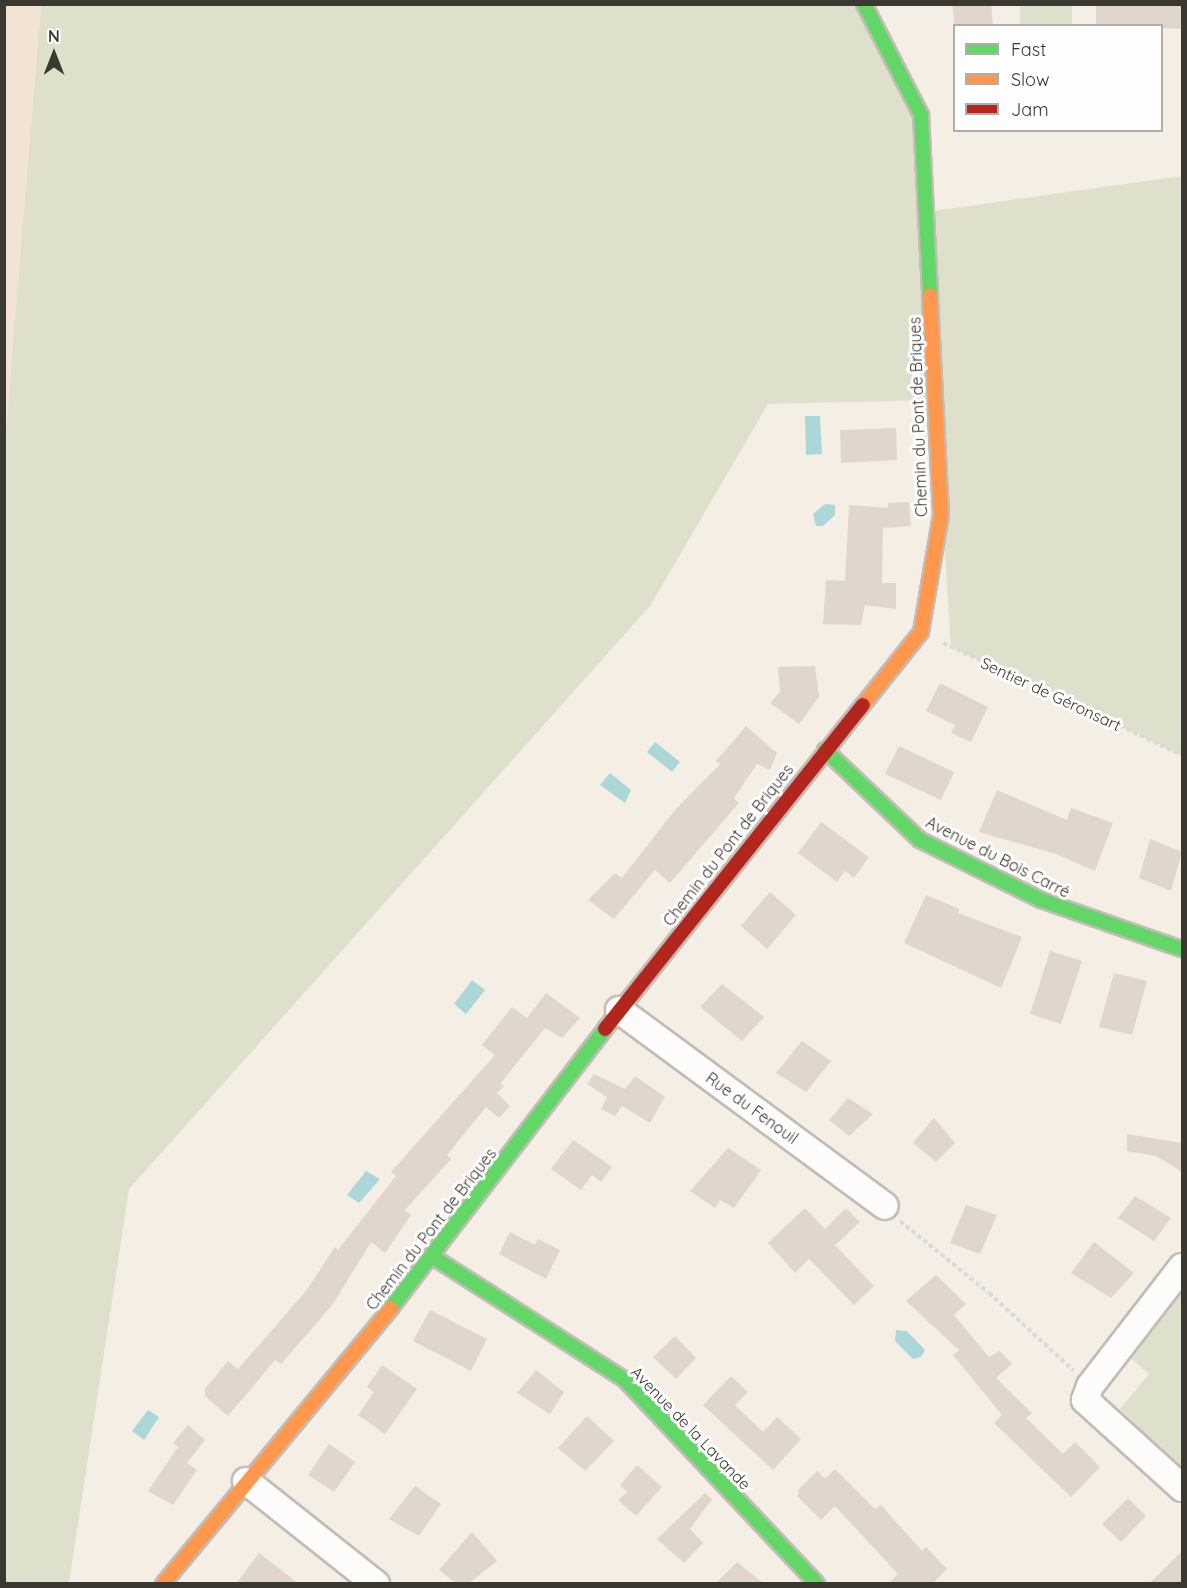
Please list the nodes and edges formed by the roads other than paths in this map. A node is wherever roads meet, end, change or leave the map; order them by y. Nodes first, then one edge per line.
1 (864, 4) edge
2 (825, 750) junction
3 (1182, 949) edge
4 (619, 1010) junction
5 (885, 1206) road end
6 (433, 1257) junction
7 (1182, 1267) edge
8 (246, 1481) junction
9 (1182, 1488) edge
10 (163, 1584) edge
11 (376, 1584) edge
12 (817, 1584) edge

1 - 2 street, Chemin du Pont de Briques
2 - 3 street, Avenue du Bois Carré
2 - 4 street, Chemin du Pont de Briques
4 - 5 street, Rue du Fenouil
4 - 6 street, Chemin du Pont de Briques
6 - 8 street, Chemin du Pont de Briques
6 - 12 street, Avenue de la Lavande
7 - 9 street
8 - 10 street, Chemin du Pont de Briques
8 - 11 street

